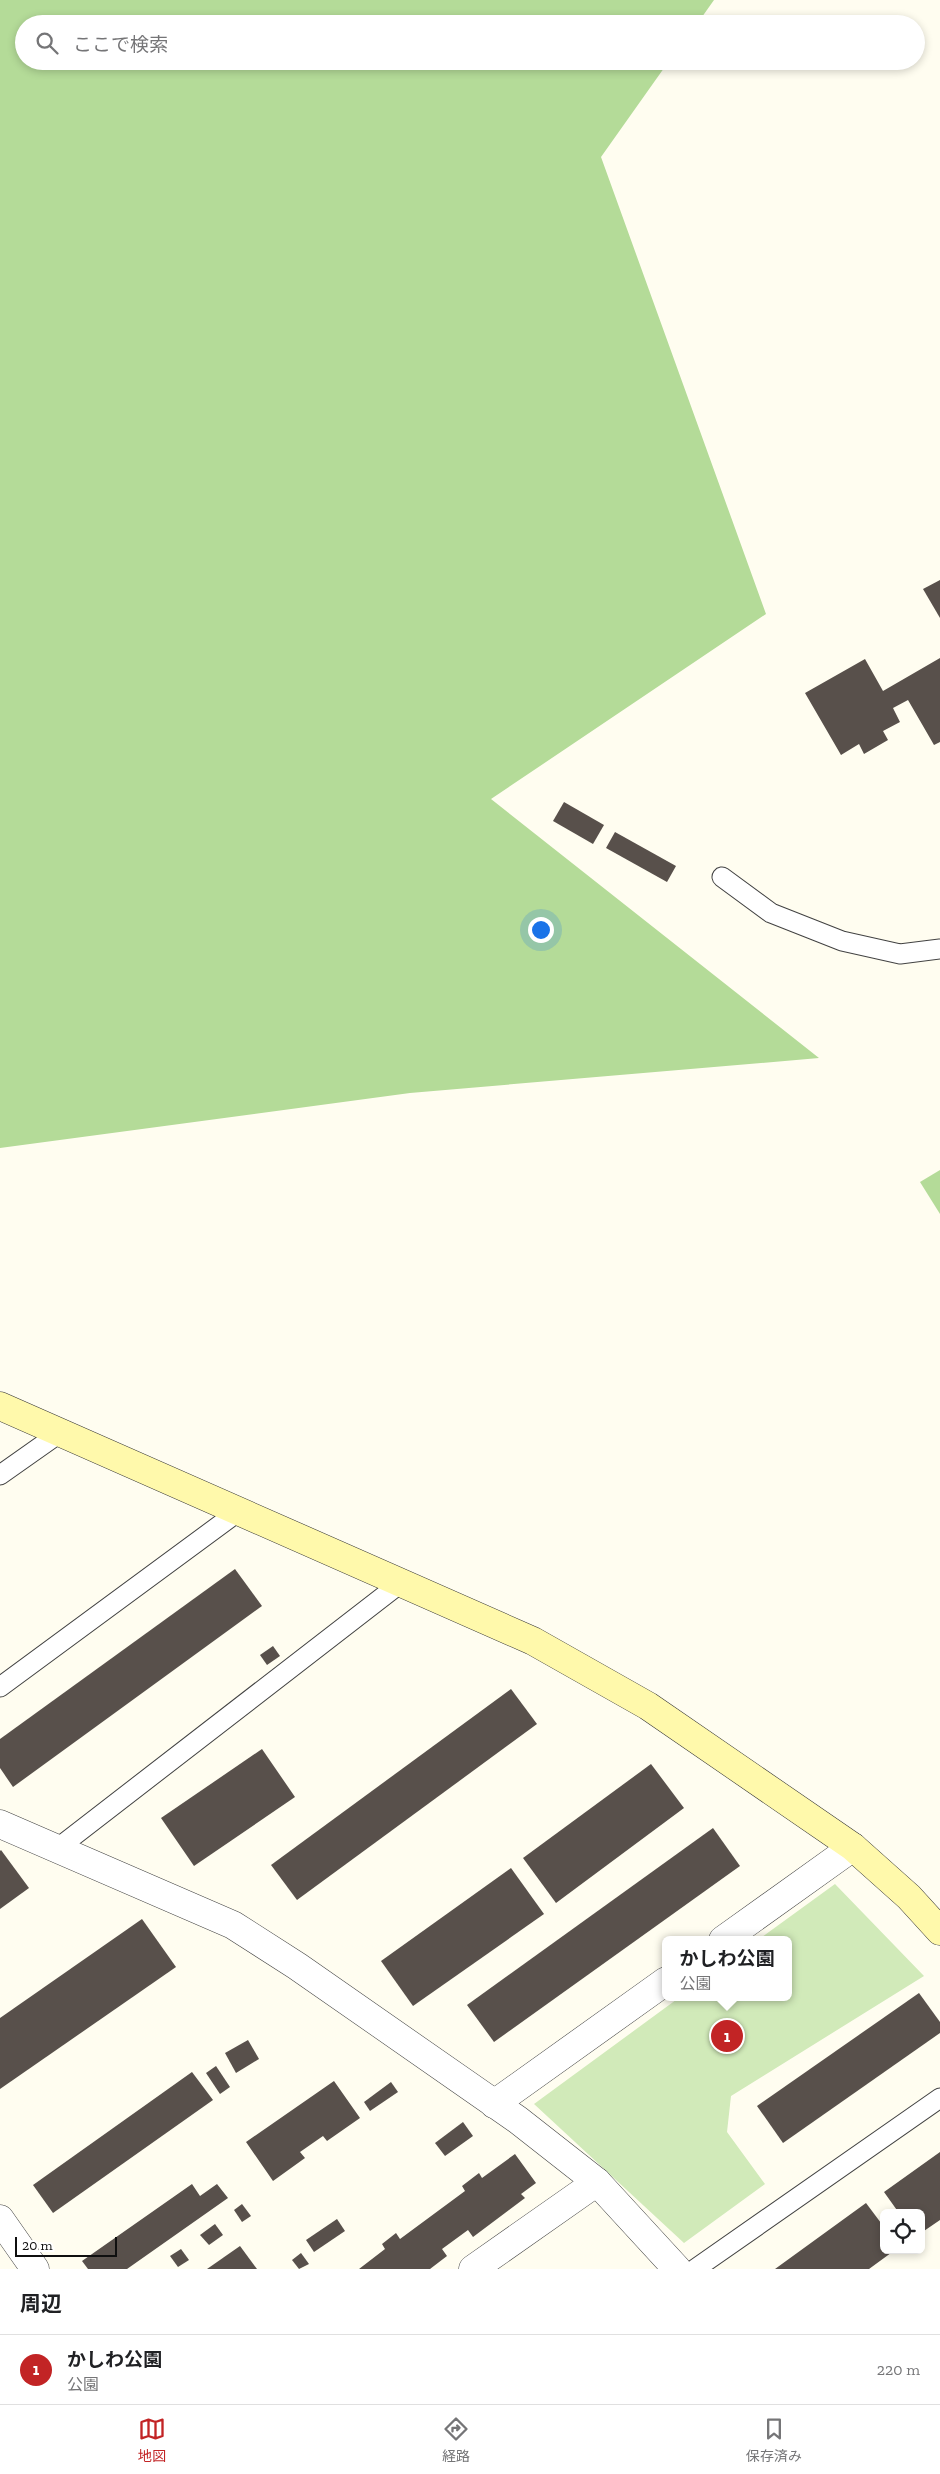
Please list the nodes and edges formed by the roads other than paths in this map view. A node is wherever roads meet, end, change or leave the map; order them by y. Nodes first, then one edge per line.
1 (722, 877) dead end
2 (940, 949) edge
3 (0, 1406) edge
4 (61, 1432) junction
5 (0, 1475) edge
6 (240, 1511) junction
7 (402, 1582) junction
8 (0, 1687) edge
9 (0, 1824) edge
10 (852, 1847) junction
11 (58, 1848) junction
12 (940, 1931) edge
13 (729, 1936) edge
14 (662, 1984) edge
15 (940, 2098) edge
16 (494, 2104) junction
17 (597, 2182) junction
18 (0, 2219) edge
19 (35, 2269) edge
20 (472, 2269) edge
21 (677, 2269) edge
22 (695, 2269) edge

1 - 2 lane
3 - 4 street
4 - 5 lane
4 - 6 street
6 - 7 street
6 - 8 lane
7 - 10 street
7 - 11 lane
9 - 11 street
10 - 12 street
10 - 13 street
11 - 16 street
14 - 16 street
15 - 22 lane
16 - 17 street
17 - 20 street
17 - 21 street
18 - 19 street

